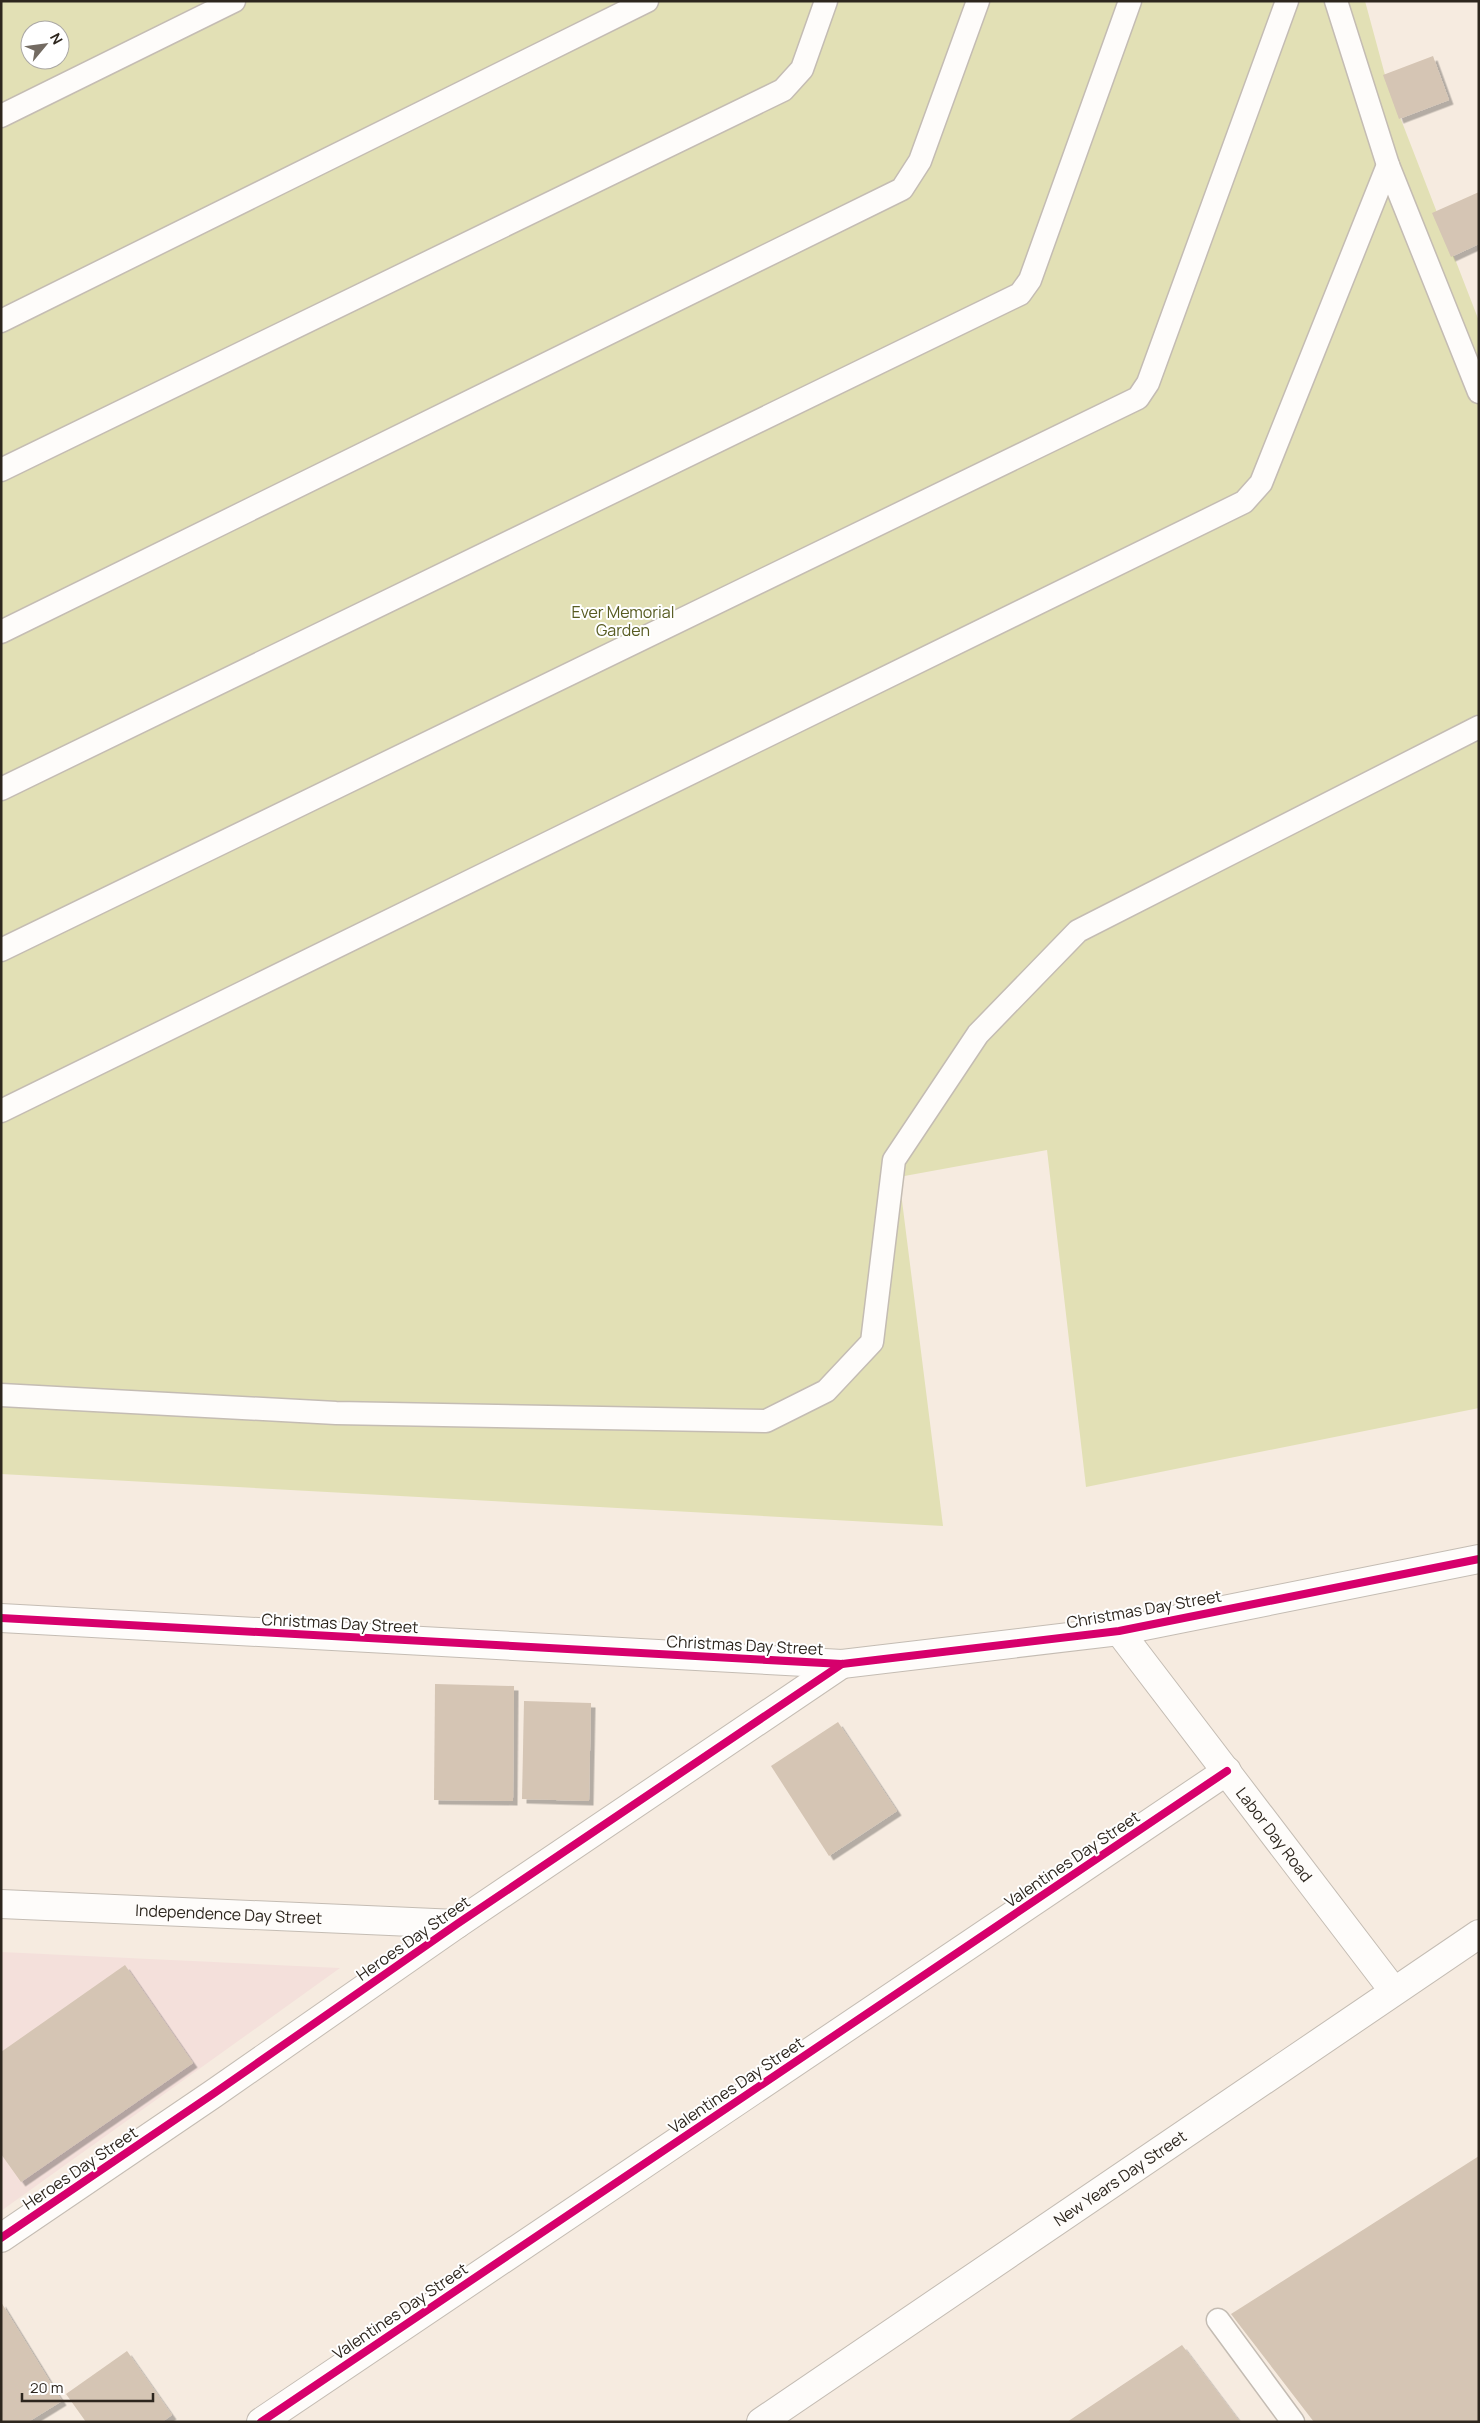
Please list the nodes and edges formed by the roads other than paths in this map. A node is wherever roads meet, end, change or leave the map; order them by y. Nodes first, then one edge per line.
1 (234, 1) edge
2 (647, 1) edge
3 (826, 1) edge
4 (978, 1) edge
5 (1130, 1) edge
6 (1287, 1) edge
7 (1336, 1) edge
8 (1, 116) edge
9 (1388, 165) junction
10 (1, 321) edge
11 (1479, 392) edge
12 (1, 470) edge
13 (1, 632) edge
14 (1479, 726) edge
15 (1, 789) edge
16 (1, 950) edge
17 (1, 1111) edge
18 (1, 1396) edge
19 (1479, 1559) edge
20 (1, 1618) edge
21 (1119, 1631) junction
22 (842, 1664) junction
23 (1227, 1771) junction
24 (1, 1904) edge
25 (456, 1924) junction
26 (1479, 1934) edge
27 (1394, 1990) junction
28 (1, 2238) edge
29 (1218, 2320) dead end
30 (261, 2422) edge
31 (761, 2422) edge
32 (1293, 2422) edge

1 - 8 lane
2 - 10 lane
3 - 12 lane
4 - 13 lane
5 - 15 lane
6 - 16 lane
7 - 9 lane
9 - 11 lane
9 - 17 lane
14 - 18 lane
19 - 21 street, Christmas Day Street
20 - 22 street, Christmas Day Street
21 - 22 street, Christmas Day Street
21 - 23 street, Labor Day Road
22 - 25 street, Heroes Day Street
23 - 27 street, Labor Day Road
23 - 30 street, Valentines Day Street
24 - 25 street, Independence Day Street
25 - 28 street, Heroes Day Street
26 - 27 street, New Years Day Street
27 - 31 street, New Years Day Street
29 - 32 lane

